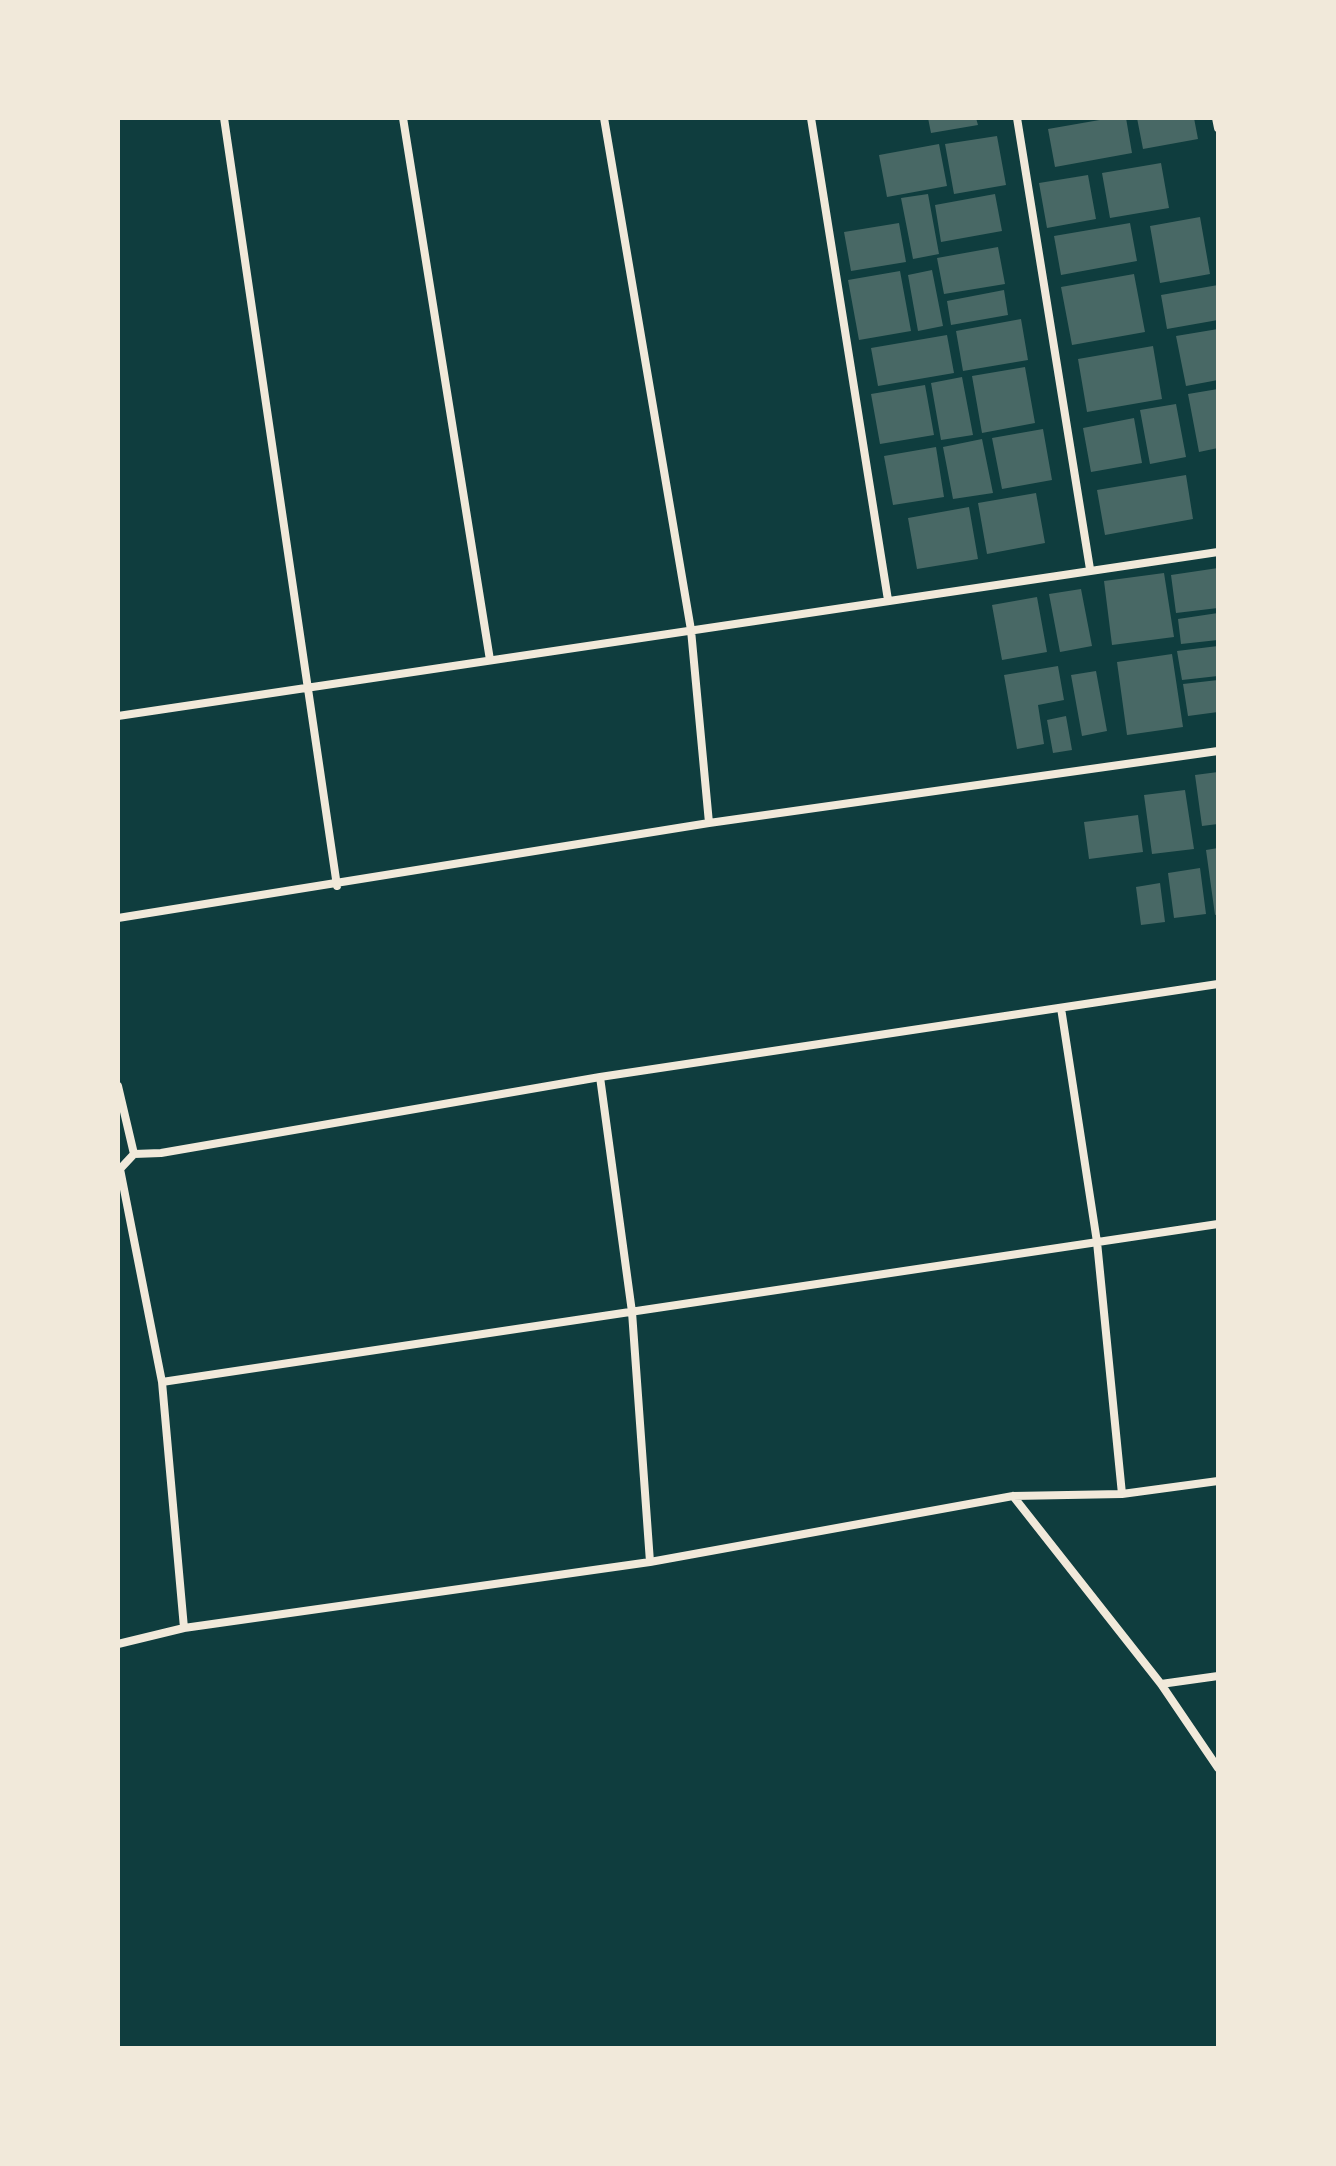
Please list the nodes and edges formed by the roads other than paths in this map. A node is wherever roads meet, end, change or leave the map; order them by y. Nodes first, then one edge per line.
1 (224, 118) edge
2 (403, 118) edge
3 (604, 118) edge
4 (811, 118) edge
5 (1017, 118) edge
6 (1216, 118) edge
7 (1218, 128) edge
8 (1218, 552) edge
9 (1090, 569) junction
10 (888, 600) junction
11 (691, 630) junction
12 (490, 660) junction
13 (308, 688) junction
14 (118, 716) edge
15 (1218, 751) edge
16 (709, 823) junction
17 (337, 886) junction
18 (118, 918) edge
19 (1218, 984) edge
20 (1061, 1008) junction
21 (600, 1077) junction
22 (118, 1086) edge
23 (134, 1154) junction
24 (1218, 1224) edge
25 (1097, 1242) junction
26 (632, 1312) junction
27 (162, 1382) junction
28 (1218, 1481) edge
29 (1122, 1494) junction
30 (1013, 1496) junction
31 (650, 1562) junction
32 (184, 1628) junction
33 (118, 1644) edge
34 (1218, 1676) edge
35 (1161, 1684) junction
36 (1218, 1768) edge

1 - 13 street
2 - 12 street
3 - 11 street
4 - 10 street
5 - 9 street
6 - 7 street
8 - 9 street
9 - 10 street
10 - 11 street
11 - 12 street
11 - 16 street
12 - 13 street
13 - 14 street
13 - 17 street
15 - 16 street
16 - 17 street
17 - 18 street
19 - 20 street
20 - 21 street
20 - 25 street
21 - 23 street
21 - 26 street
22 - 23 street
23 - 27 street
24 - 25 street
25 - 26 street
25 - 29 street
26 - 27 street
26 - 31 street
27 - 32 street
28 - 29 street
29 - 30 street
30 - 31 street
30 - 35 street
31 - 32 street
32 - 33 street
34 - 35 street
35 - 36 street

